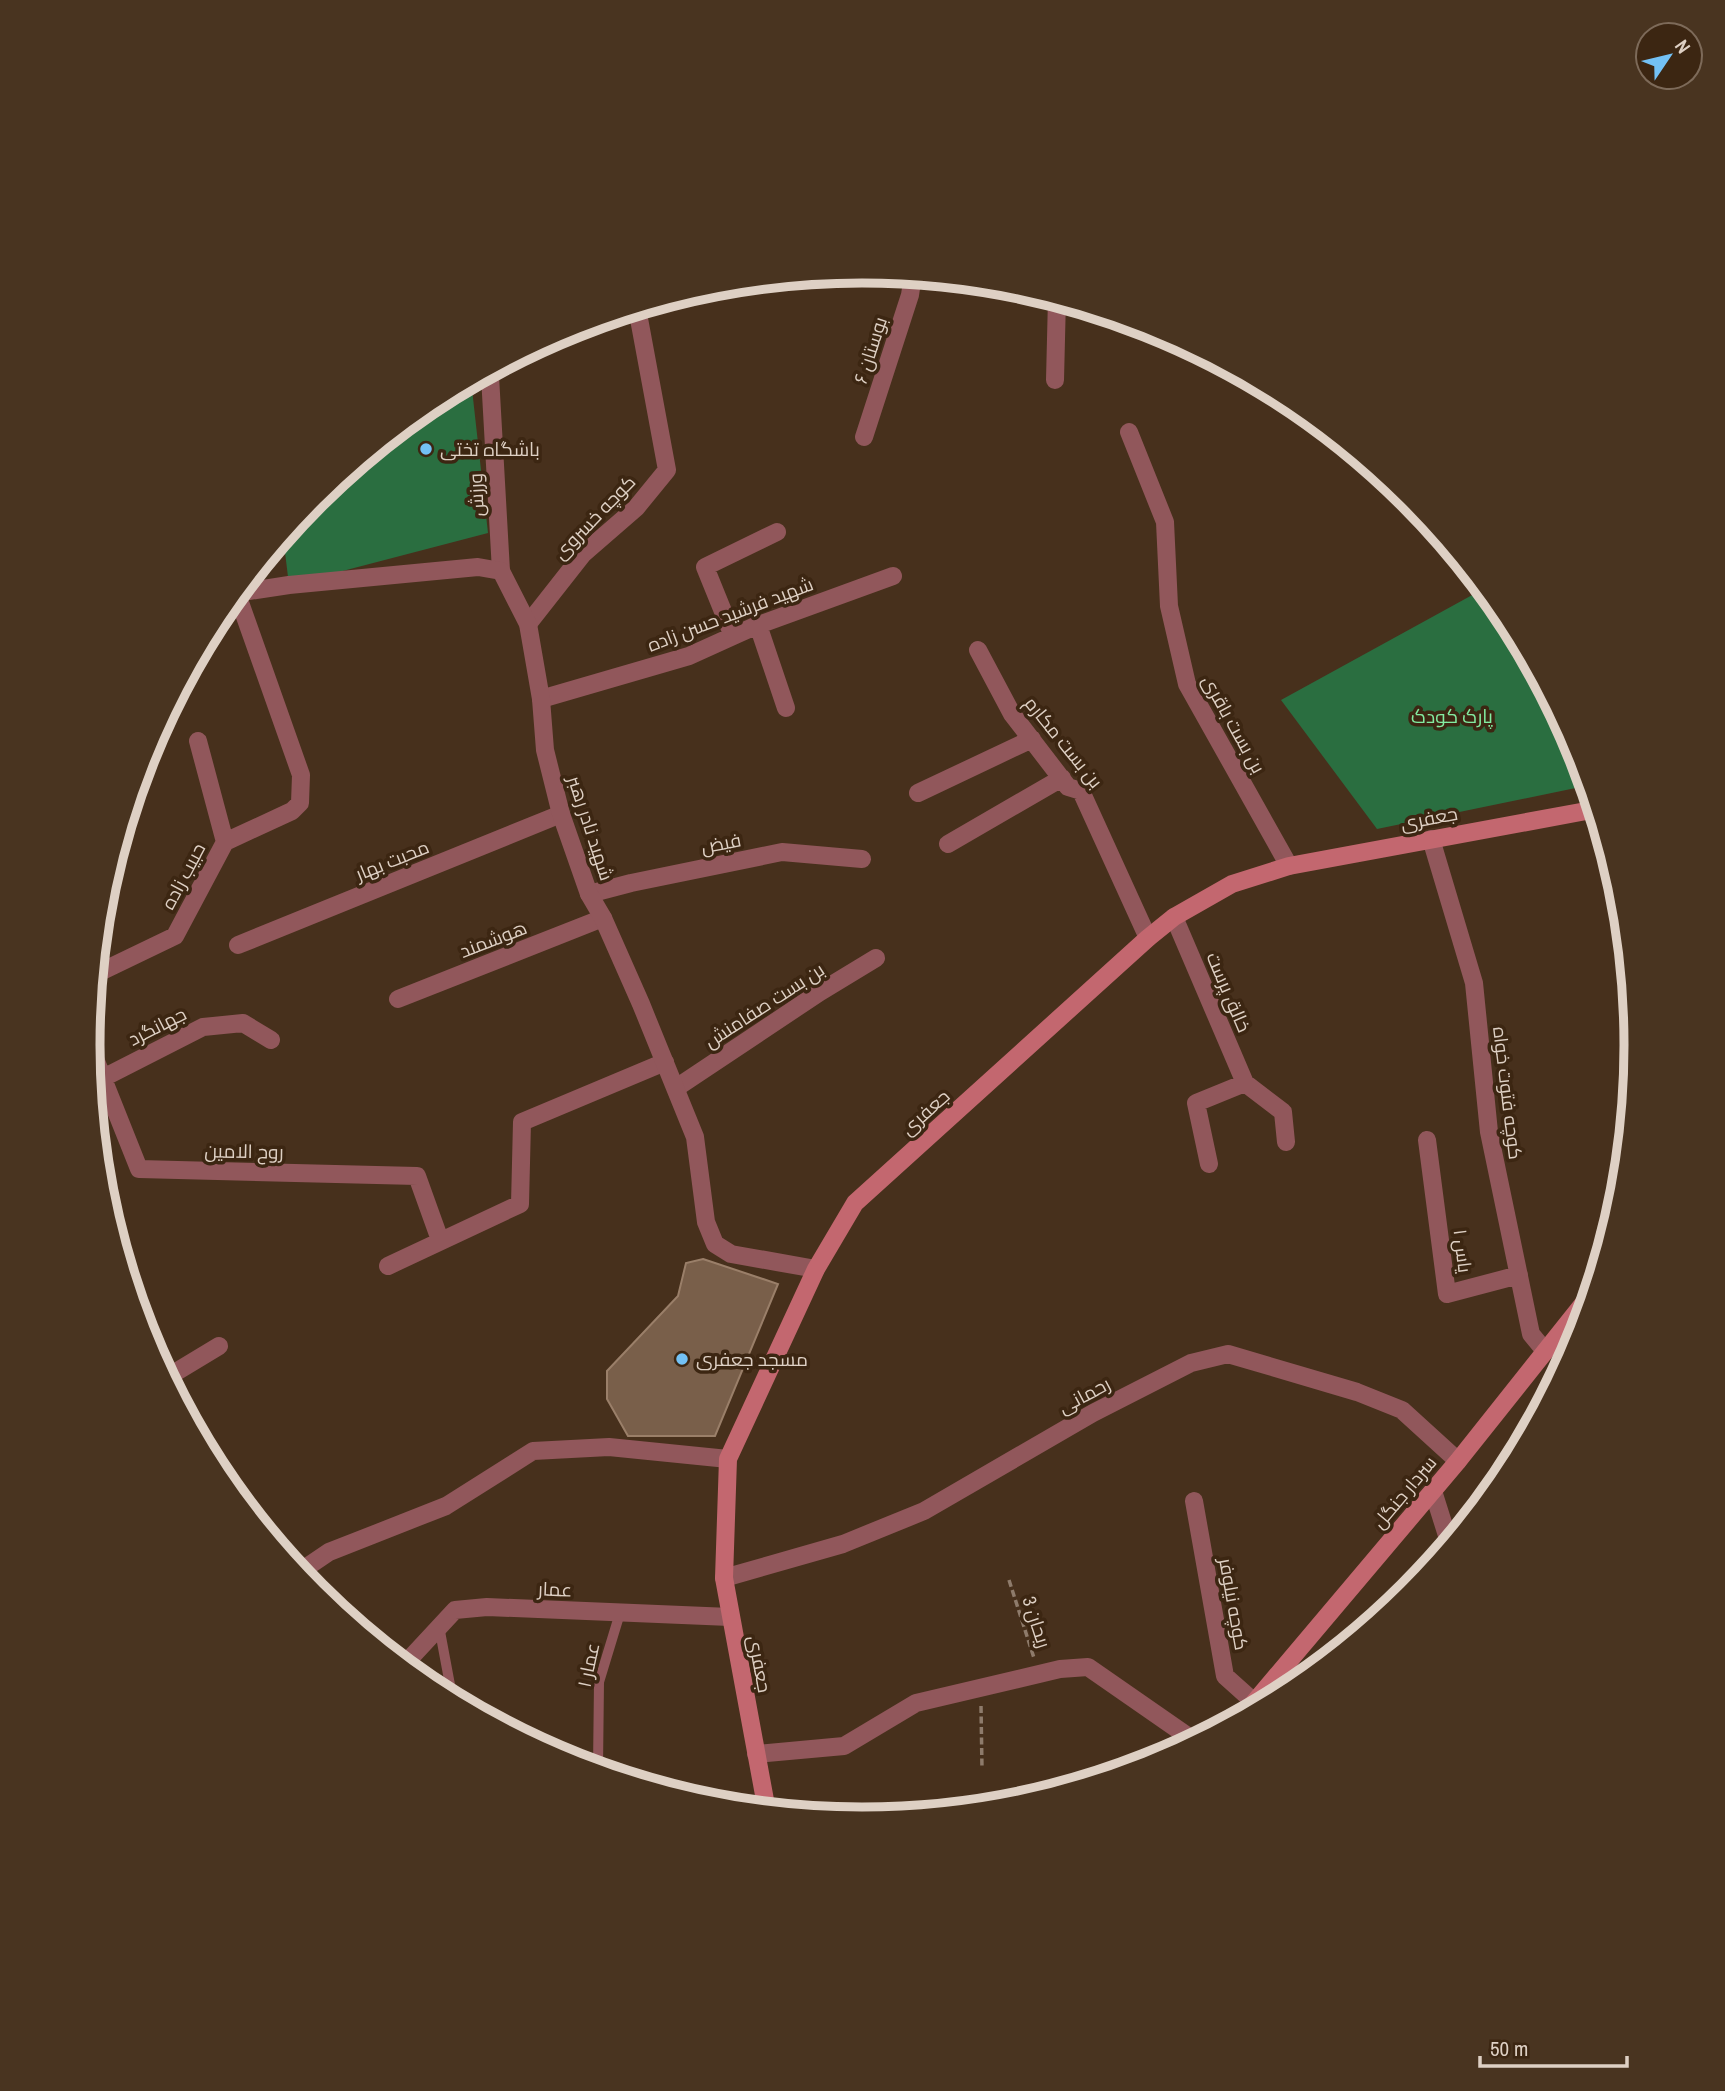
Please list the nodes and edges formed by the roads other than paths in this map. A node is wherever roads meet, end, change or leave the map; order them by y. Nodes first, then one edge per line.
1 (912, 284) edge
2 (1057, 308) edge
3 (639, 317) edge
4 (490, 380) edge
5 (1055, 380) dead end
6 (1129, 432) dead end
7 (864, 438) dead end
8 (777, 532) dead end
9 (501, 571) junction
10 (893, 576) dead end
11 (250, 591) edge
12 (240, 605) edge
13 (528, 624) junction
14 (758, 625) junction
15 (733, 636) junction
16 (978, 650) dead end
17 (541, 699) junction
18 (786, 708) dead end
19 (1032, 739) junction
20 (198, 741) dead end
21 (1062, 778) junction
22 (919, 793) dead end
23 (1588, 811) edge
24 (561, 814) junction
25 (1431, 839) junction
26 (225, 842) junction
27 (947, 844) dead end
28 (862, 859) dead end
29 (1289, 866) junction
30 (589, 894) junction
31 (1174, 917) junction
32 (603, 918) junction
33 (1148, 938) junction
34 (239, 945) dead end
35 (876, 958) dead end
36 (104, 970) edge
37 (398, 999) dead end
38 (271, 1040) dead end
39 (665, 1062) junction
40 (101, 1072) edge
41 (103, 1078) junction
42 (1245, 1083) junction
43 (676, 1088) junction
44 (1427, 1140) dead end
45 (1286, 1142) dead end
46 (1209, 1164) dead end
47 (440, 1240) junction
48 (388, 1266) dead end
49 (816, 1269) junction
50 (1519, 1275) junction
51 (1577, 1311) edge
52 (219, 1346) dead end
53 (1545, 1351) junction
54 (174, 1373) edge
55 (728, 1459) junction
56 (1458, 1461) junction
57 (1433, 1491) junction
58 (1194, 1501) dead end
59 (1447, 1535) edge
60 (307, 1567) edge
61 (724, 1578) junction
62 (620, 1612) junction
63 (730, 1617) junction
64 (439, 1625) junction
65 (409, 1659) edge
66 (450, 1687) edge
67 (1269, 1690) edge
68 (1253, 1700) edge
69 (1187, 1736) edge
70 (756, 1754) junction
71 (598, 1761) edge
72 (765, 1802) edge

1 - 7 street, بوستان ۶
2 - 5 street
3 - 13 street, کوچه خسروی
4 - 9 street, ورزش
6 - 29 street, بن بست باقری
8 - 15 street
9 - 11 street
9 - 13 street, شهید نادر رهبر
10 - 14 street, شهید فرشید حسن زاده
12 - 26 street, حبیب زاده
13 - 17 street, شهید نادر رهبر
14 - 15 street, شهید فرشید حسن زاده
14 - 18 street
15 - 17 street, شهید فرشید حسن زاده
16 - 19 street, بن بست مکارم
17 - 24 street, شهید نادر رهبر
19 - 21 street, بن بست مکارم
19 - 22 street
20 - 26 street
21 - 27 street
21 - 33 street, بن بست مکارم
23 - 25 main road, جعفری
24 - 30 street, شهید نادر رهبر
24 - 34 street, محبت بهار
25 - 29 main road, جعفری
25 - 50 street, کوچه فتوت خواه
26 - 36 street, حبیب زاده
28 - 30 street, فیض
29 - 31 main road, جعفری
30 - 32 street, شهید نادر رهبر
31 - 33 main road, جعفری
31 - 42 street, خالق پرست
32 - 37 street, هوشمند
32 - 39 street, شهید نادر رهبر
33 - 49 main road, جعفری
35 - 43 street, بن بست صفامنش
38 - 41 street, جهانگرد
39 - 43 street, شهید نادر رهبر
39 - 47 street
40 - 41 street, روح الامین
41 - 47 street, روح الامین
42 - 45 street
42 - 46 street
43 - 49 street, شهید نادر رهبر
44 - 50 street, یاس ۱
47 - 48 street
49 - 55 main road, جعفری
50 - 53 street, کوچه فتوت خواه
51 - 53 main road, سردار جنگل
52 - 54 street
53 - 56 main road, سردار جنگل
55 - 60 street
55 - 61 main road, جعفری
56 - 57 main road, سردار جنگل
56 - 61 street, رحمانی
57 - 59 street
57 - 67 main road, سردار جنگل
58 - 68 street, کوچه نیلوفر
61 - 63 main road, جعفری
62 - 63 street, عمار
62 - 64 street, عمار
62 - 71 lane, عمار ۱
63 - 70 main road, جعفری
64 - 65 street, عمار
64 - 66 lane
69 - 70 street
70 - 72 main road, جعفری

